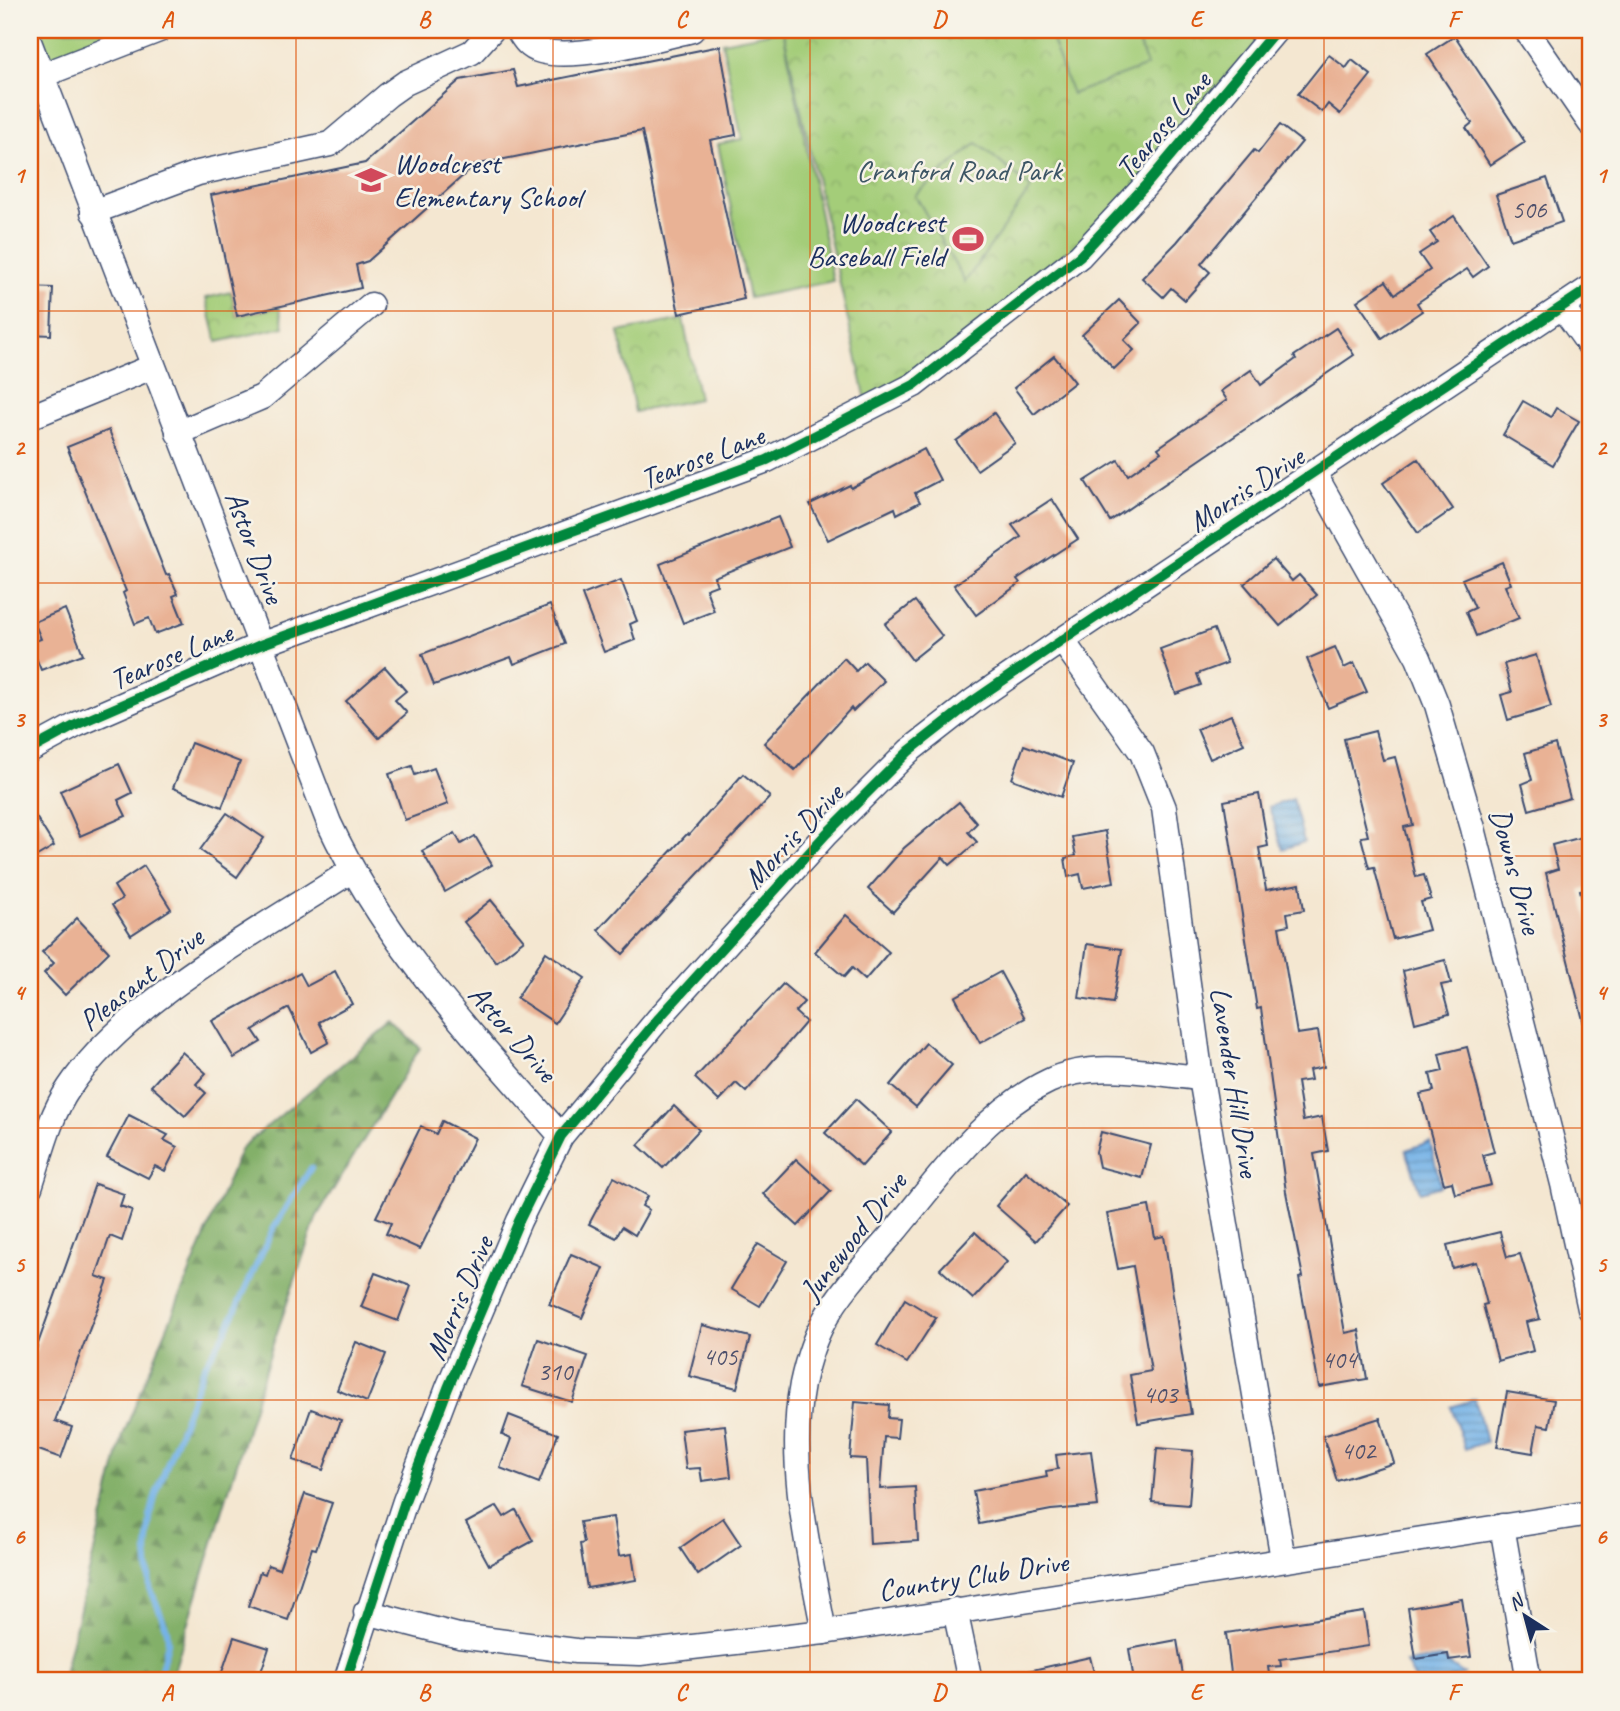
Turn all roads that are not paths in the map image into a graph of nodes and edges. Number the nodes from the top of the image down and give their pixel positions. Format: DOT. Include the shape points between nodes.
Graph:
graph roads {
  1 [pos="159,30"];
  2 [pos="492,30"];
  3 [pos="518,30"];
  4 [pos="692,30"];
  5 [pos="1276,30"];
  6 [pos="1526,30"];
  7 [pos="30,44"];
  8 [pos="36,78"];
  9 [pos="1590,123"];
  10 [pos="93,212"];
  11 [pos="1590,288"];
  12 [pos="371,304"];
  13 [pos="1562,307"];
  14 [pos="1590,346"];
  15 [pos="152,367"];
  16 [pos="30,417"];
  17 [pos="178,433"];
  18 [pos="1314,474"];
  19 [pos="1062,640"];
  20 [pos="260,645"];
  21 [pos="30,750"];
  22 [pos="351,871"];
  23 [pos="1201,1078"];
  24 [pos="561,1136"];
  25 [pos="30,1187"];
  26 [pos="1590,1309"];
  27 [pos="1590,1513"];
  28 [pos="1502,1526"];
  29 [pos="1283,1559"];
  30 [pos="955,1610"];
  31 [pos="366,1612"];
  32 [pos="824,1632"];
  33 [pos="346,1681"];
  34 [pos="970,1681"];
  35 [pos="1528,1681"];
  1 -- 8 [label="street"];
  2 -- 10 [label="street" via="472,52 388,95 331,144 198,173"];
  3 -- 4 [label="street" via="528,45 559,53"];
  5 -- 20 [label="street, Tearose Lane" via="1080,256 914,385 767,460"];
  6 -- 9 [label="street"];
  7 -- 8 [label="street, Astor Drive"];
  8 -- 10 [label="street, Astor Drive"];
  10 -- 15 [label="street, Astor Drive"];
  11 -- 13 [label="street, Morris Drive"];
  12 -- 17 [label="street" via="262,397"];
  13 -- 14 [label="street"];
  13 -- 18 [label="street, Morris Drive"];
  15 -- 16 [label="street"];
  15 -- 17 [label="street, Astor Drive"];
  17 -- 20 [label="street, Astor Drive"];
  18 -- 19 [label="street, Morris Drive"];
  18 -- 26 [label="street, Downs Drive" via="1418,658 1437,705 1474,828"];
  19 -- 23 [label="street, Lavender Hill Drive" via="1142,753 1164,808"];
  19 -- 24 [label="street, Morris Drive" via="909,751 826,834 659,1018"];
  20 -- 21 [label="street, Tearose Lane" via="78,723"];
  20 -- 22 [label="street, Astor Drive"];
  22 -- 24 [label="street, Astor Drive" via="384,925 436,994"];
  22 -- 25 [label="street, Pleasant Drive" via="141,1012 95,1053 67,1090"];
  23 -- 29 [label="street, Lavender Hill Drive"];
  23 -- 32 [label="street, Junewood Drive" via="1102,1069 1050,1080 989,1125 848,1285 811,1346 798,1424 803,1518"];
  24 -- 31 [label="street, Morris Drive" via="519,1221 448,1388"];
  27 -- 28 [label="street, Country Club Drive"];
  28 -- 29 [label="street, Country Club Drive"];
  28 -- 35 [label="street"];
  29 -- 30 [label="street, Country Club Drive"];
  30 -- 32 [label="street, Country Club Drive"];
  30 -- 34 [label="street"];
  31 -- 32 [label="street, Country Club Drive" via="458,1636 576,1651 640,1653"];
  31 -- 33 [label="street, Morris Drive"];
}
